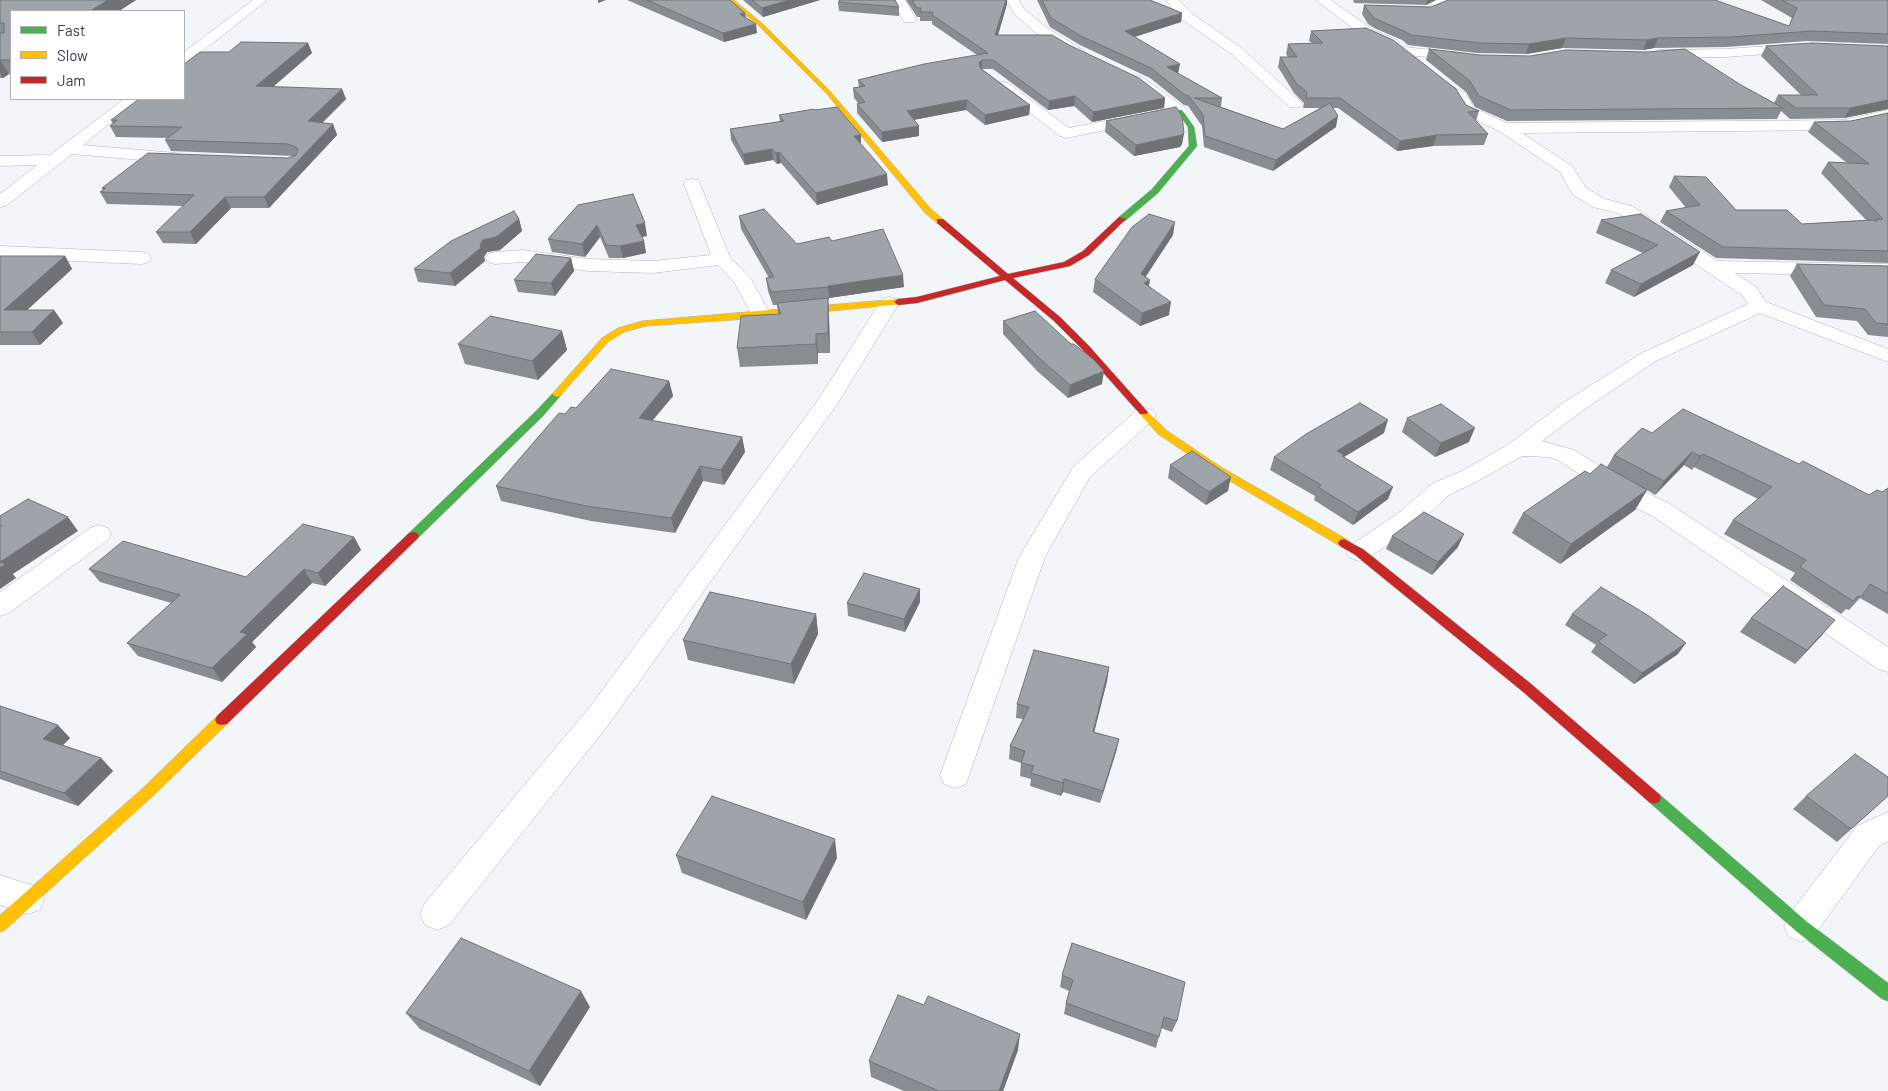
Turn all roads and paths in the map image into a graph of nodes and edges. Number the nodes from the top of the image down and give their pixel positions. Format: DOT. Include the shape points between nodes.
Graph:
graph roads {
  1 [pos="261,0"];
  2 [pos="732,0"];
  3 [pos="899,0"];
  4 [pos="1014,0"];
  5 [pos="1172,0"];
  6 [pos="1459,2"];
  7 [pos="1327,4"];
  8 [pos="1434,5"];
  9 [pos="1362,10"];
  10 [pos="909,19"];
  11 [pos="1816,47"];
  12 [pos="1404,51"];
  13 [pos="1643,56"];
  14 [pos="185,58"];
  15 [pos="1091,58"];
  16 [pos="1476,59"];
  17 [pos="1424,66"];
  18 [pos="1126,74"];
  19 [pos="995,80"];
  20 [pos="1444,83"];
  21 [pos="132,100"];
  22 [pos="1295,104"];
  23 [pos="1180,111"];
  24 [pos="1888,115"];
  25 [pos="1505,128"];
  26 [pos="60,154"];
  27 [pos="196,159"];
  28 [pos="0,161"];
  29 [pos="692,184"];
  30 [pos="0,202"];
  31 [pos="0,252"];
  32 [pos="142,258"];
  33 [pos="495,258"];
  34 [pos="722,259"];
  35 [pos="1713,267"];
  36 [pos="1888,270"];
  37 [pos="1005,277"];
  38 [pos="888,303"];
  39 [pos="1759,306"];
  40 [pos="761,315"];
  41 [pos="1888,356"];
  42 [pos="1145,415"];
  43 [pos="1518,450"];
  44 [pos="100,534"];
  45 [pos="1359,552"];
  46 [pos="0,606"];
  47 [pos="1888,661"];
  48 [pos="955,775"];
  49 [pos="1888,826"];
  50 [pos="14,894"];
  51 [pos="437,914"];
  52 [pos="0,925"];
  53 [pos="1800,926"];
  54 [pos="1888,993"];
  1 -- 14 [label="street"];
  2 -- 37 [label="street" via="828,92 928,211"];
  3 -- 10 [label="street"];
  4 -- 15 [label="street" via="1019,11 1042,30"];
  5 -- 22 [label="street" via="1186,16 1234,49"];
  6 -- 8 [label="street"];
  7 -- 9 [label="street"];
  7 -- 12 [label="street" via="1368,33"];
  11 -- 13 [label="street"];
  12 -- 16 [label="street"];
  12 -- 17 [label="street"];
  18 -- 23 [label="street" via="1144,83"];
  19 -- 23 [label="street" via="1066,133"];
  20 -- 25 [label="street" via="1460,96 1468,111"];
  21 -- 26 [label="street"];
  23 -- 37 [label="street" via="1191,127 1193,146 1155,191 1080,257 1067,264"];
  24 -- 25 [label="street" via="1844,125"];
  25 -- 35 [label="street" via="1566,169 1579,191 1599,203 1626,210"];
  26 -- 27 [label="street"];
  26 -- 28 [label="street"];
  26 -- 30 [label="street"];
  29 -- 34 [label="street"];
  31 -- 32 [label="street"];
  33 -- 34 [label="street" via="523,256 588,265 653,267"];
  34 -- 40 [label="street" via="742,279"];
  35 -- 36 [label="street"];
  35 -- 39 [label="street" via="1749,291"];
  37 -- 38 [label="street" via="917,300"];
  37 -- 42 [label="street" via="1057,319"];
  38 -- 40 [label="street"];
  38 -- 51 [label="street" via="827,403 599,716"];
  39 -- 41 [label="street"];
  39 -- 43 [label="street" via="1649,357 1574,406"];
  40 -- 50 [label="street" via="645,323 621,330 605,340 539,414 148,792"];
  42 -- 45 [label="street" via="1162,432 1217,469"];
  42 -- 48 [label="street" via="1080,472 1032,557"];
  43 -- 45 [label="street" via="1441,489 1410,517"];
  43 -- 47 [label="street" via="1544,449 1566,455 1619,489 1661,510"];
  44 -- 46 [label="street"];
  45 -- 53 [label="street" via="1526,687"];
  49 -- 53 [label="street" via="1868,836"];
  50 -- 52 [label="street"];
  53 -- 54 [label="street"];
}
